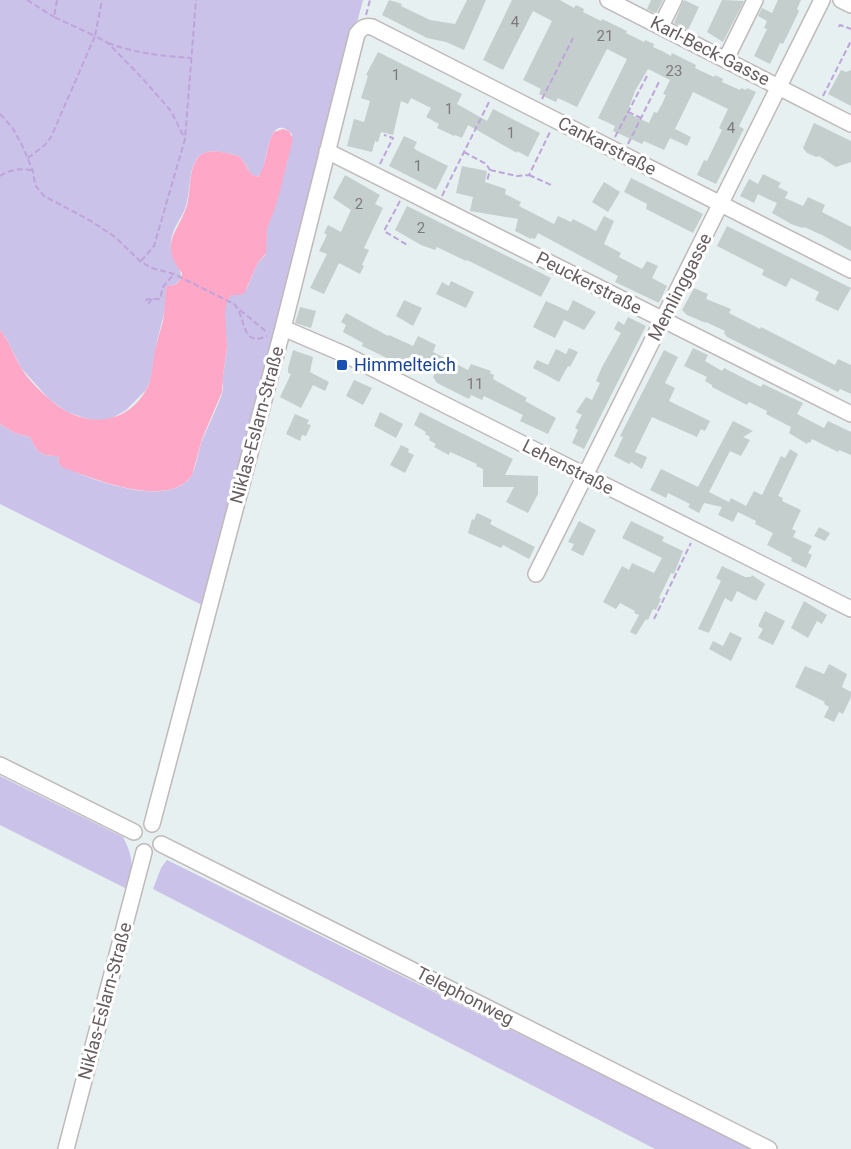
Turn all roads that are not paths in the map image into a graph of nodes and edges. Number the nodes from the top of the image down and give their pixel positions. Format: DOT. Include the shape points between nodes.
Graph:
graph roads {
  1 [pos="608,0"];
  2 [pos="674,0"];
  3 [pos="755,0"];
  4 [pos="822,0"];
  5 [pos="841,0"];
  6 [pos="851,5"];
  7 [pos="363,27"];
  8 [pos="662,27"];
  9 [pos="726,59"];
  10 [pos="779,87"];
  11 [pos="851,124"];
  12 [pos="327,151"];
  13 [pos="721,204"];
  14 [pos="851,270"];
  15 [pos="663,320"];
  16 [pos="283,328"];
  17 [pos="851,414"];
  18 [pos="586,476"];
  19 [pos="536,574"];
  20 [pos="851,609"];
  21 [pos="0,765"];
  22 [pos="152,824"];
  23 [pos="134,832"];
  24 [pos="161,844"];
  25 [pos="144,852"];
  26 [pos="66,1149"];
  27 [pos="770,1149"];
  1 -- 8 [label="street, Karl-Beck-Gasse"];
  2 -- 8 [label="street"];
  3 -- 9 [label="street"];
  4 -- 10 [label="street, Memlinggasse"];
  5 -- 6 [label="street"];
  7 -- 12 [label="street, Niklas-Eslarn-Straße" via="357,34"];
  7 -- 13 [label="street, Cankarstraße" via="372,27"];
  8 -- 9 [label="street, Karl-Beck-Gasse"];
  9 -- 10 [label="street, Karl-Beck-Gasse"];
  10 -- 11 [label="street, Karl-Beck-Gasse"];
  10 -- 13 [label="street, Memlinggasse"];
  12 -- 15 [label="street, Peuckerstraße"];
  12 -- 16 [label="street, Niklas-Eslarn-Straße"];
  13 -- 14 [label="street, Cankarstraße"];
  13 -- 15 [label="street, Memlinggasse"];
  15 -- 17 [label="street, Peuckerstraße"];
  15 -- 18 [label="street, Memlinggasse"];
  16 -- 18 [label="street, Lehenstraße"];
  16 -- 22 [label="street, Niklas-Eslarn-Straße"];
  18 -- 19 [label="street, Memlinggasse"];
  18 -- 20 [label="street, Lehenstraße"];
  21 -- 23 [label="street"];
  22 -- 23 [label="street" via="142,824"];
  22 -- 24 [label="street" via="162,834"];
  23 -- 25 [label="street" via="135,847"];
  24 -- 25 [label="street" via="154,851"];
  24 -- 27 [label="street, Telephonweg"];
  25 -- 26 [label="street, Niklas-Eslarn-Straße"];
}
